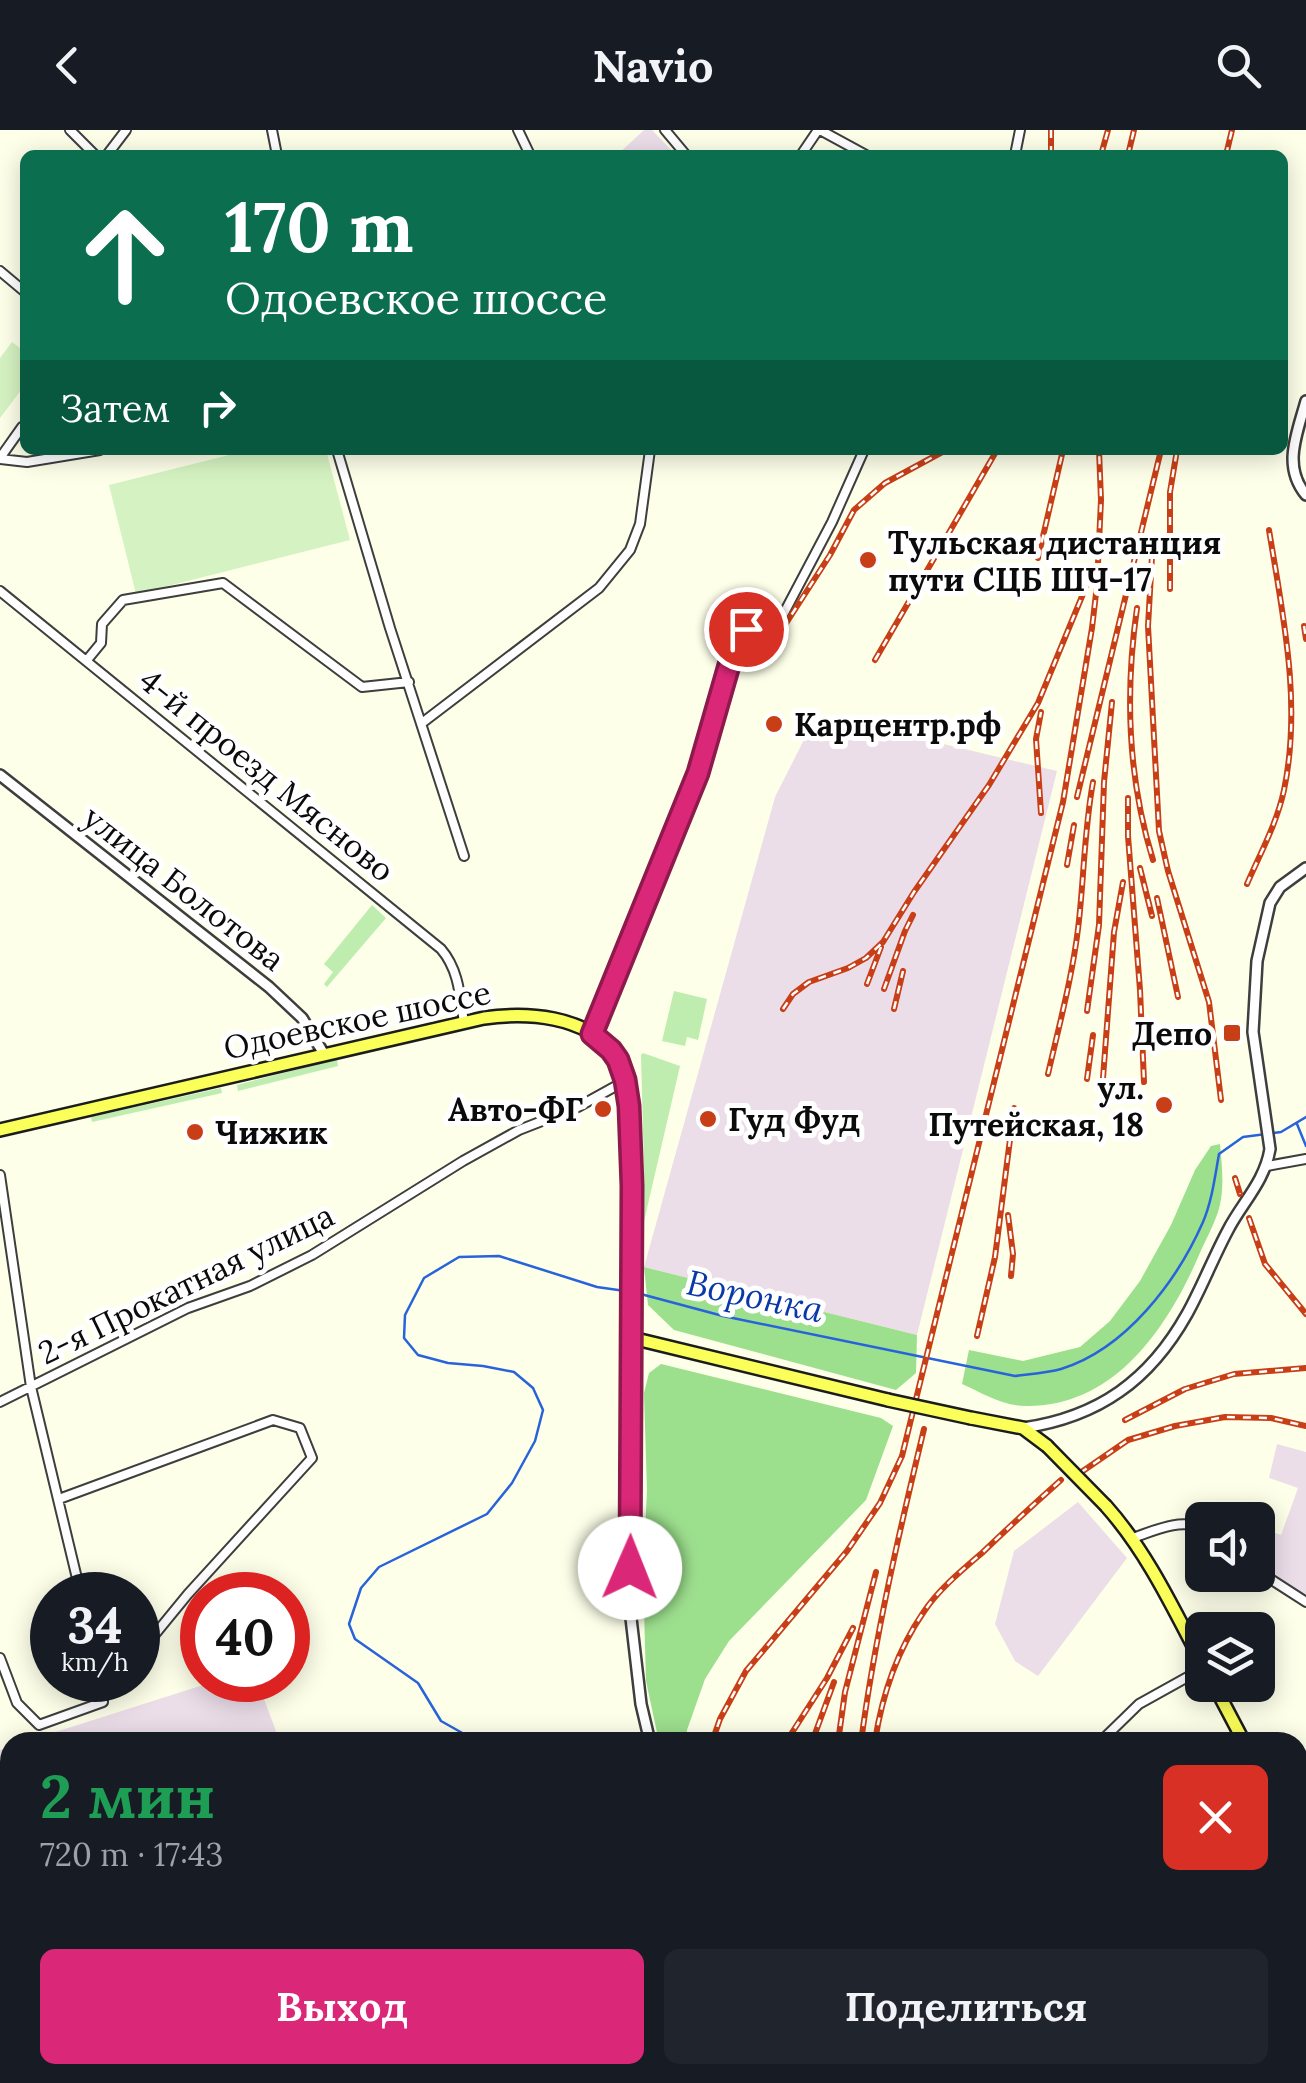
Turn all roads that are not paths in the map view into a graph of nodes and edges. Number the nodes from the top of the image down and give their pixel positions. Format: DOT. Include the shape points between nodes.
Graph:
graph roads {
  1 [pos="70,130"];
  2 [pos="126,130"];
  3 [pos="665,130"];
  4 [pos="819,130"];
  5 [pos="91,150"];
  6 [pos="111,150"];
  7 [pos="682,150"];
  8 [pos="857,150"];
  9 [pos="0,271"];
  10 [pos="20,288"];
  11 [pos="1306,401"];
  12 [pos="20,430"];
  13 [pos="69,455"];
  14 [pos="339,455"];
  15 [pos="649,455"];
  16 [pos="862,455"];
  17 [pos="0,458"];
  18 [pos="1306,496"];
  19 [pos="0,591"];
  20 [pos="87,660"];
  21 [pos="409,682"];
  22 [pos="422,723"];
  23 [pos="0,775"];
  24 [pos="464,856"];
  25 [pos="1306,868"];
  26 [pos="464,1023"];
  27 [pos="592,1034"];
  28 [pos="324,1054"];
  29 [pos="625,1080"];
  30 [pos="0,1130"];
  31 [pos="1306,1159"];
  32 [pos="1268,1166"];
  33 [pos="0,1175"];
  34 [pos="632,1338"];
  35 [pos="31,1387"];
  36 [pos="0,1402"];
  37 [pos="1023,1428"];
  38 [pos="58,1499"];
  39 [pos="1185,1524"];
  40 [pos="1133,1538"];
  41 [pos="75,1572"];
  42 [pos="1275,1582"];
  43 [pos="1306,1602"];
  44 [pos="160,1628"];
  45 [pos="1185,1632"];
  46 [pos="0,1658"];
  47 [pos="1185,1676"];
  48 [pos="103,1702"];
  49 [pos="1223,1702"];
  50 [pos="648,1732"];
  51 [pos="1110,1732"];
  52 [pos="1239,1732"];
  1 -- 5 [label="street"];
  2 -- 6 [label="street"];
  3 -- 7 [label="street"];
  4 -- 8 [label="street"];
  9 -- 10 [label="street"];
  11 -- 18 [label="street" via="1292,458"];
  12 -- 17 [label="street"];
  13 -- 17 [label="street" via="28,462"];
  14 -- 21 [label="street"];
  15 -- 22 [label="street" via="640,524 620,563 598,588"];
  16 -- 27 [label="street" via="774,632 768,638 746,629 738,634 698,773"];
  19 -- 20 [label="street, 4-й проезд Мясново"];
  20 -- 21 [label="street" via="102,643 102,624 124,600 223,583 362,686"];
  20 -- 26 [label="street, 4-й проезд Мясново" via="441,949 456,973"];
  21 -- 22 [label="street"];
  22 -- 24 [label="street"];
  23 -- 28 [label="street, улица Болотова" via="269,986 302,1018"];
  25 -- 32 [label="street" via="1270,903 1257,961 1254,1032"];
  26 -- 27 [label="main road, Одоевское шоссе" via="524,1016"];
  26 -- 28 [label="main road, Одоевское шоссе"];
  27 -- 29 [label="main road" via="611,1050"];
  28 -- 30 [label="main road, Одоевское шоссе"];
  29 -- 34 [label="main road"];
  29 -- 35 [label="street, 2-я Прокатная улица" via="505,1138 297,1263 188,1308"];
  31 -- 32 [label="street"];
  32 -- 37 [label="street" via="1186,1316 1147,1370 1096,1408"];
  33 -- 35 [label="street"];
  34 -- 37 [label="main road, bridge"];
  34 -- 50 [label="street" via="630,1600"];
  35 -- 36 [label="street, 2-я Прокатная улица"];
  35 -- 38 [label="street"];
  37 -- 40 [label="main road, bridge"];
  38 -- 41 [label="street"];
  38 -- 44 [label="street" via="273,1420 300,1428 312,1458"];
  39 -- 40 [label="street"];
  40 -- 45 [label="main road"];
  42 -- 43 [label="street"];
  46 -- 48 [label="street" via="17,1703 39,1725"];
  47 -- 51 [label="street" via="1139,1704"];
  49 -- 52 [label="main road"];
}
